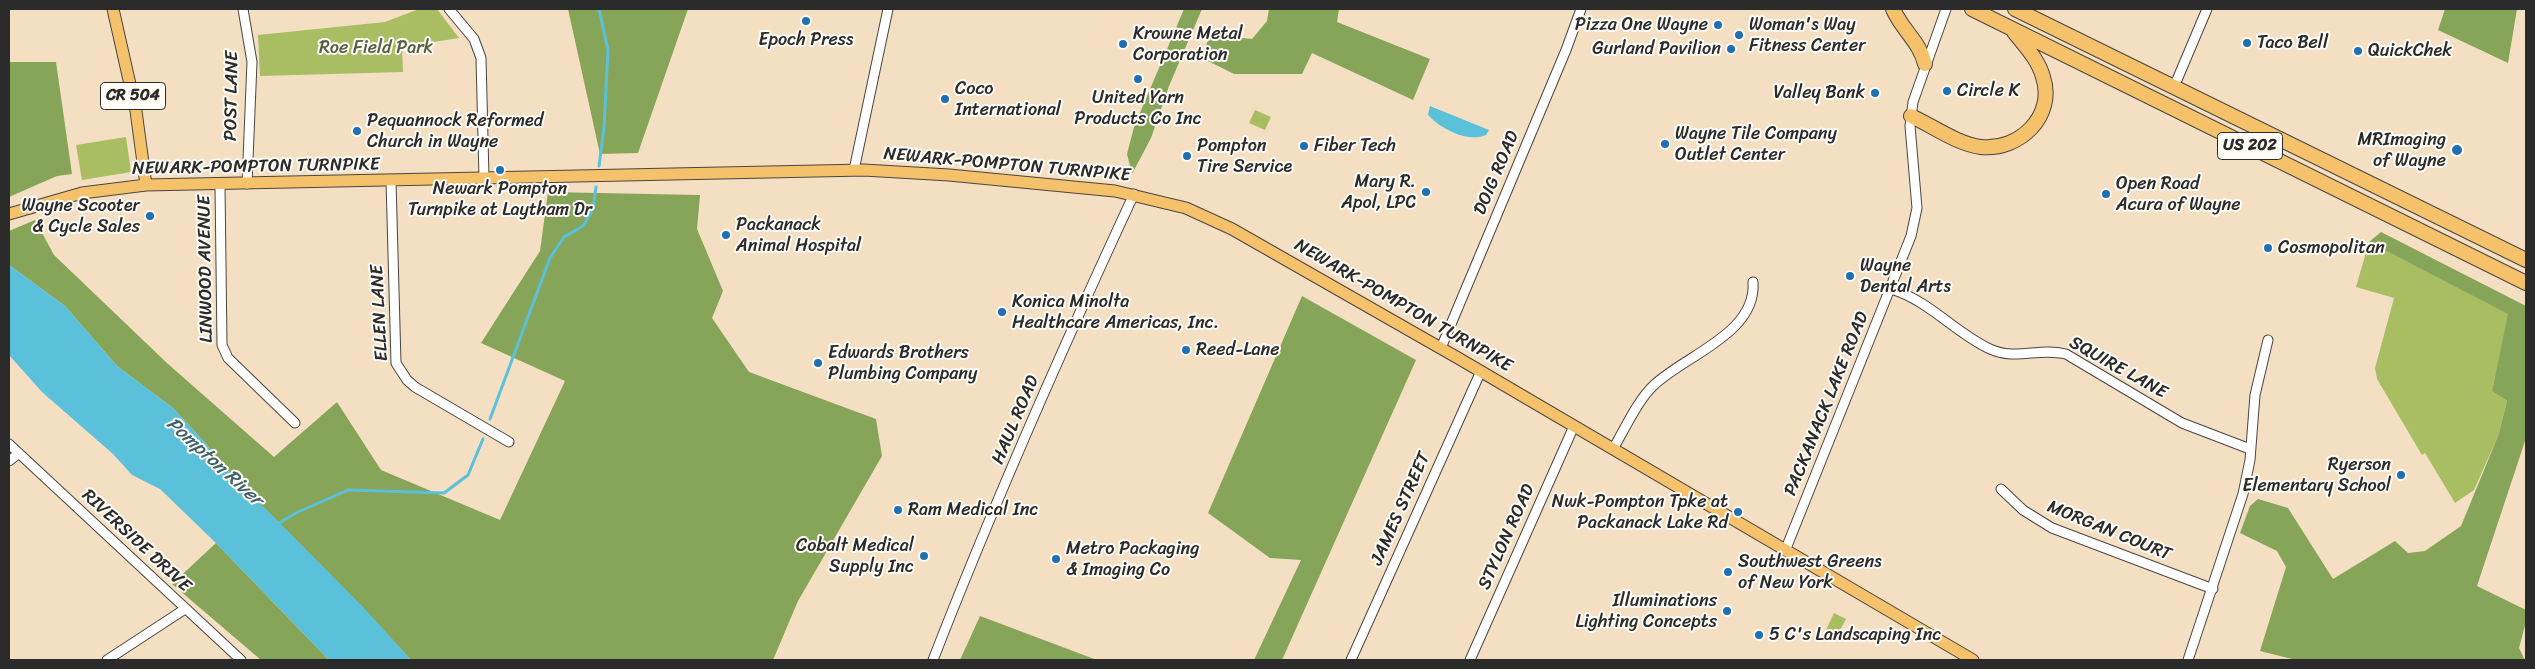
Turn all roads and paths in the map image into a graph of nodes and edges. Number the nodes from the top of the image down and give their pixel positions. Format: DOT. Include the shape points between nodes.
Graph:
graph roads {
  1 [pos="112,9"];
  2 [pos="243,9"];
  3 [pos="449,9"];
  4 [pos="888,9"];
  5 [pos="1581,9"];
  6 [pos="1893,9"];
  7 [pos="1946,9"];
  8 [pos="1972,9"];
  9 [pos="2015,9"];
  10 [pos="2207,9"];
  11 [pos="2010,28"];
  12 [pos="1926,64"];
  13 [pos="2174,87"];
  14 [pos="1911,116"];
  15 [pos="854,170"];
  16 [pos="484,178"];
  17 [pos="391,181"];
  18 [pos="246,184"];
  19 [pos="220,185"];
  20 [pos="146,186"];
  21 [pos="1134,194"];
  22 [pos="9,214"];
  23 [pos="2526,260"];
  24 [pos="1754,282"];
  25 [pos="2526,284"];
  26 [pos="1891,289"];
  27 [pos="2268,340"];
  28 [pos="1441,348"];
  29 [pos="1481,371"];
  30 [pos="295,423"];
  31 [pos="1574,426"];
  32 [pos="509,442"];
  33 [pos="9,444"];
  34 [pos="1613,449"];
  35 [pos="2250,449"];
  36 [pos="18,454"];
  37 [pos="9,461"];
  38 [pos="2001,489"];
  39 [pos="1785,551"];
  40 [pos="2213,589"];
  41 [pos="184,609"];
  42 [pos="231,657"];
  43 [pos="107,660"];
  44 [pos="241,660"];
  45 [pos="933,660"];
  46 [pos="1351,660"];
  47 [pos="1470,660"];
  48 [pos="1974,660"];
  49 [pos="2188,660"];
  1 -- 20 [label="main road, CR 504" via="136,111"];
  2 -- 18 [label="street, POST LANE" via="252,62"];
  3 -- 16 [label="street" via="474,39 481,58"];
  4 -- 15 [label="street"];
  5 -- 28 [label="street, DOIG ROAD"];
  6 -- 12 [label="highway" via="1920,46"];
  7 -- 12 [label="street, PACKANACK LAKE ROAD"];
  8 -- 11 [label="highway, US 202"];
  9 -- 13 [label="highway, US 202"];
  10 -- 13 [label="street"];
  11 -- 14 [label="highway" via="2036,59 2045,83 2040,116 2024,136 2003,147 1979,147"];
  11 -- 25 [label="highway, US 202"];
  12 -- 14 [label="street, PACKANACK LAKE ROAD"];
  13 -- 23 [label="highway, US 202"];
  14 -- 26 [label="street, PACKANACK LAKE ROAD" via="1916,208 1911,236"];
  15 -- 16 [label="main road, NEWARK-POMPTON TURNPIKE"];
  15 -- 21 [label="main road, NEWARK-POMPTON TURNPIKE" via="949,175"];
  16 -- 17 [label="main road, NEWARK-POMPTON TURNPIKE"];
  17 -- 18 [label="main road, NEWARK-POMPTON TURNPIKE"];
  17 -- 32 [label="street, ELLEN LANE" via="396,363 415,388"];
  18 -- 19 [label="main road, NEWARK-POMPTON TURNPIKE"];
  19 -- 20 [label="main road, NEWARK-POMPTON TURNPIKE"];
  19 -- 30 [label="street, LINWOOD AVENUE" via="224,352"];
  20 -- 22 [label="main road, NEWARK-POMPTON TURNPIKE" via="82,193"];
  21 -- 28 [label="main road, NEWARK-POMPTON TURNPIKE" via="1186,208 1232,228"];
  21 -- 45 [label="street, HAUL ROAD"];
  24 -- 34 [label="street" via="1750,306 1736,326 1653,386"];
  26 -- 35 [label="street, SQUIRE LANE" via="1915,298 1991,349 2015,355 2043,350 2066,354 2182,423"];
  26 -- 39 [label="street, PACKANACK LAKE ROAD"];
  27 -- 35 [label="street" via="2255,395"];
  28 -- 29 [label="main road, NEWARK-POMPTON TURNPIKE"];
  29 -- 31 [label="main road, NEWARK-POMPTON TURNPIKE"];
  29 -- 46 [label="street, JAMES STREET"];
  31 -- 34 [label="main road, NEWARK-POMPTON TURNPIKE"];
  31 -- 47 [label="street, STYLON ROAD"];
  33 -- 36 [label="street, RIVERSIDE DRIVE"];
  34 -- 39 [label="main road, NEWARK-POMPTON TURNPIKE"];
  35 -- 40 [label="street" via="2244,494"];
  36 -- 37 [label="street"];
  36 -- 41 [label="street, RIVERSIDE DRIVE"];
  38 -- 40 [label="street, MORGAN COURT" via="2023,510 2052,528"];
  39 -- 48 [label="main road, NEWARK-POMPTON TURNPIKE"];
  40 -- 49 [label="street"];
  41 -- 42 [label="street, RIVERSIDE DRIVE"];
  41 -- 43 [label="street"];
  42 -- 44 [label="street, RIVERSIDE DRIVE"];
}
